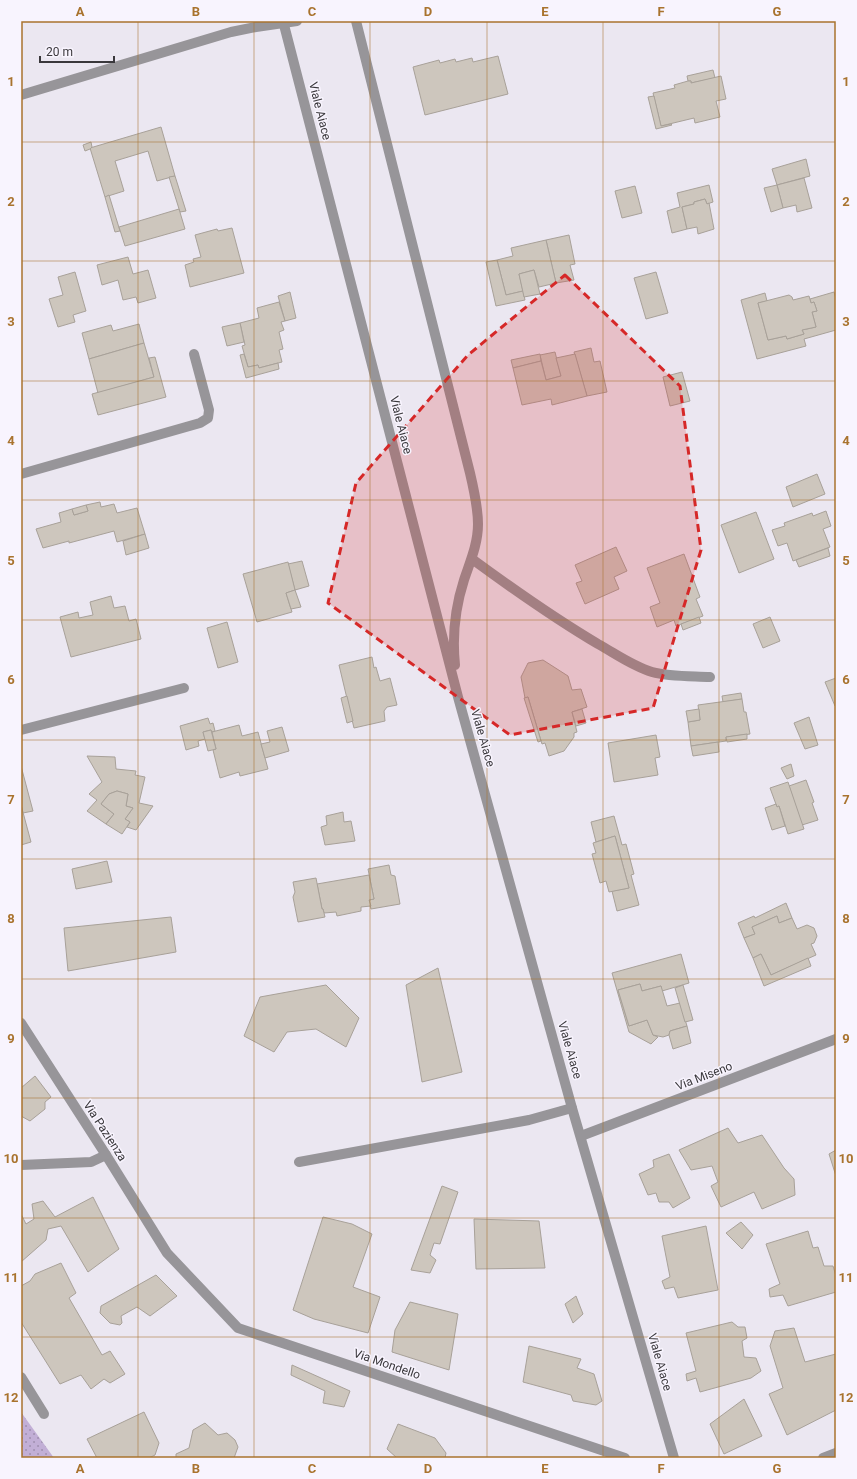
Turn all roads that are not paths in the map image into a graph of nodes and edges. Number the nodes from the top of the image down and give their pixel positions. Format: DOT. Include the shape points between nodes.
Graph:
graph roads {
  1 [pos="297,21"];
  2 [pos="356,21"];
  3 [pos="284,22"];
  4 [pos="21,95"];
  5 [pos="194,354"];
  6 [pos="21,474"];
  7 [pos="472,559"];
  8 [pos="710,677"];
  9 [pos="184,688"];
  10 [pos="458,697"];
  11 [pos="21,730"];
  12 [pos="21,1023"];
  13 [pos="836,1039"];
  14 [pos="572,1108"];
  15 [pos="581,1136"];
  16 [pos="106,1155"];
  17 [pos="299,1162"];
  18 [pos="21,1165"];
  19 [pos="167,1253"];
  20 [pos="21,1377"];
  21 [pos="44,1414"];
  22 [pos="836,1453"];
  23 [pos="625,1458"];
  24 [pos="674,1458"];
  25 [pos="823,1458"];
  1 -- 3 [label="street"];
  2 -- 7 [label="street" via="470,473 478,525"];
  3 -- 4 [label="street" via="231,32"];
  3 -- 10 [label="street, Viale Aiace"];
  5 -- 6 [label="street" via="209,410 208,418 200,423"];
  7 -- 8 [label="street" via="520,594 634,665 653,672"];
  7 -- 10 [label="street" via="458,602 454,627"];
  9 -- 11 [label="street"];
  10 -- 14 [label="street, Viale Aiace"];
  12 -- 16 [label="street, Via Pazienza"];
  13 -- 15 [label="street, Via Miseno"];
  14 -- 15 [label="street, Viale Aiace"];
  14 -- 17 [label="street" via="529,1120"];
  15 -- 24 [label="street, Viale Aiace"];
  16 -- 18 [label="street" via="91,1162"];
  16 -- 19 [label="street, Via Pazienza"];
  19 -- 23 [label="street, Via Mondello" via="238,1328"];
  20 -- 21 [label="street"];
  22 -- 25 [label="street"];
}
